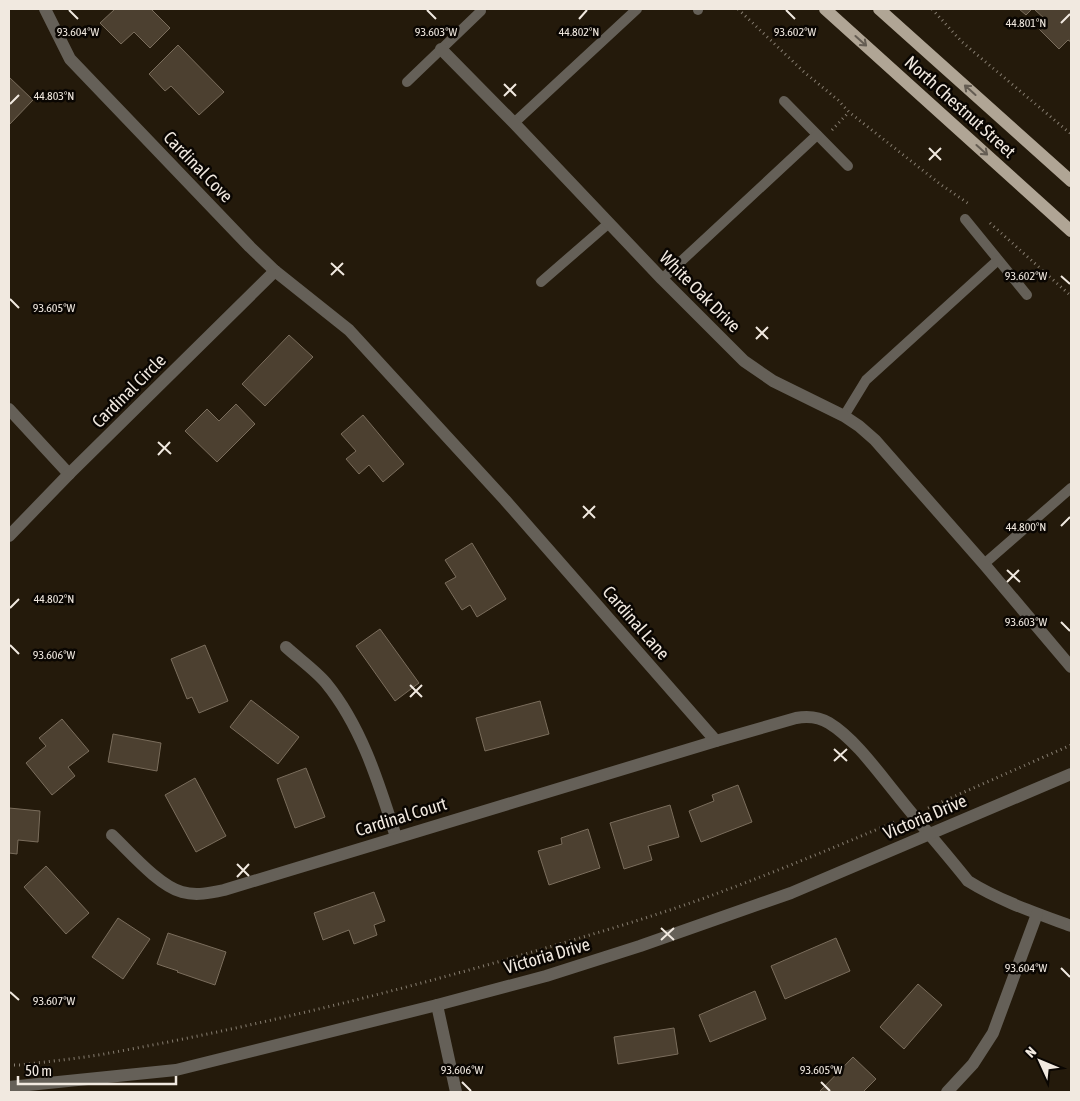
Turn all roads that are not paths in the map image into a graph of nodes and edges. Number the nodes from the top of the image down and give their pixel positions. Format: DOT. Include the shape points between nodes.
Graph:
graph roads {
  1 [pos="45,9"];
  2 [pos="637,9"];
  3 [pos="825,9"];
  4 [pos="879,9"];
  5 [pos="481,11"];
  6 [pos="441,49"];
  7 [pos="407,82"];
  8 [pos="784,101"];
  9 [pos="514,123"];
  10 [pos="816,135"];
  11 [pos="848,166"];
  12 [pos="1071,181"];
  13 [pos="965,219"];
  14 [pos="609,223"];
  15 [pos="1071,231"];
  16 [pos="998,260"];
  17 [pos="275,271"];
  18 [pos="662,279"];
  19 [pos="542,282"];
  20 [pos="1027,295"];
  21 [pos="349,330"];
  22 [pos="9,409"];
  23 [pos="844,416"];
  24 [pos="69,474"];
  25 [pos="1071,488"];
  26 [pos="9,536"];
  27 [pos="984,564"];
  28 [pos="286,647"];
  29 [pos="1071,667"];
  30 [pos="716,741"];
  31 [pos="1071,774"];
  32 [pos="930,834"];
  33 [pos="112,835"];
  34 [pos="396,837"];
  35 [pos="1037,914"];
  36 [pos="1071,926"];
  37 [pos="437,1005"];
  38 [pos="9,1087"];
  39 [pos="456,1092"];
  40 [pos="947,1092"];
  1 -- 17 [label="street, Cardinal Cove" via="70,59"];
  2 -- 9 [label="lane"];
  3 -- 15 [label="main road, North Chestnut Street, one-way"];
  12 -- 4 [label="main road, North Chestnut Street, one-way"];
  5 -- 6 [label="lane"];
  6 -- 7 [label="lane"];
  6 -- 9 [label="street, White Oak Drive"];
  8 -- 10 [label="lane"];
  9 -- 14 [label="street, White Oak Drive"];
  10 -- 11 [label="lane"];
  10 -- 18 [label="lane"];
  13 -- 16 [label="lane"];
  14 -- 18 [label="street, White Oak Drive"];
  14 -- 19 [label="lane"];
  16 -- 20 [label="lane"];
  16 -- 23 [label="lane" via="866,380"];
  17 -- 21 [label="street, Cardinal Cove"];
  17 -- 24 [label="street, Cardinal Circle"];
  18 -- 23 [label="street, White Oak Drive" via="744,361 773,381"];
  21 -- 30 [label="street, Cardinal Lane" via="505,500"];
  22 -- 24 [label="street"];
  23 -- 27 [label="street, White Oak Drive" via="875,440"];
  24 -- 26 [label="street, Cardinal Circle"];
  25 -- 27 [label="lane"];
  27 -- 29 [label="street, White Oak Drive"];
  28 -- 34 [label="street" via="325,682 352,721"];
  30 -- 32 [label="street" via="796,718 817,718 828,722 873,765"];
  30 -- 34 [label="street, Cardinal Court"];
  31 -- 32 [label="street, Victoria Drive"];
  32 -- 35 [label="street" via="968,881 987,893"];
  32 -- 37 [label="street, Victoria Drive" via="791,893 649,943 546,976"];
  33 -- 34 [label="street, Cardinal Court" via="161,881 182,892 195,894 224,890"];
  35 -- 36 [label="street"];
  35 -- 40 [label="street" via="993,1033 973,1064"];
  37 -- 38 [label="street, Victoria Drive" via="176,1070"];
  37 -- 39 [label="street"];
}
